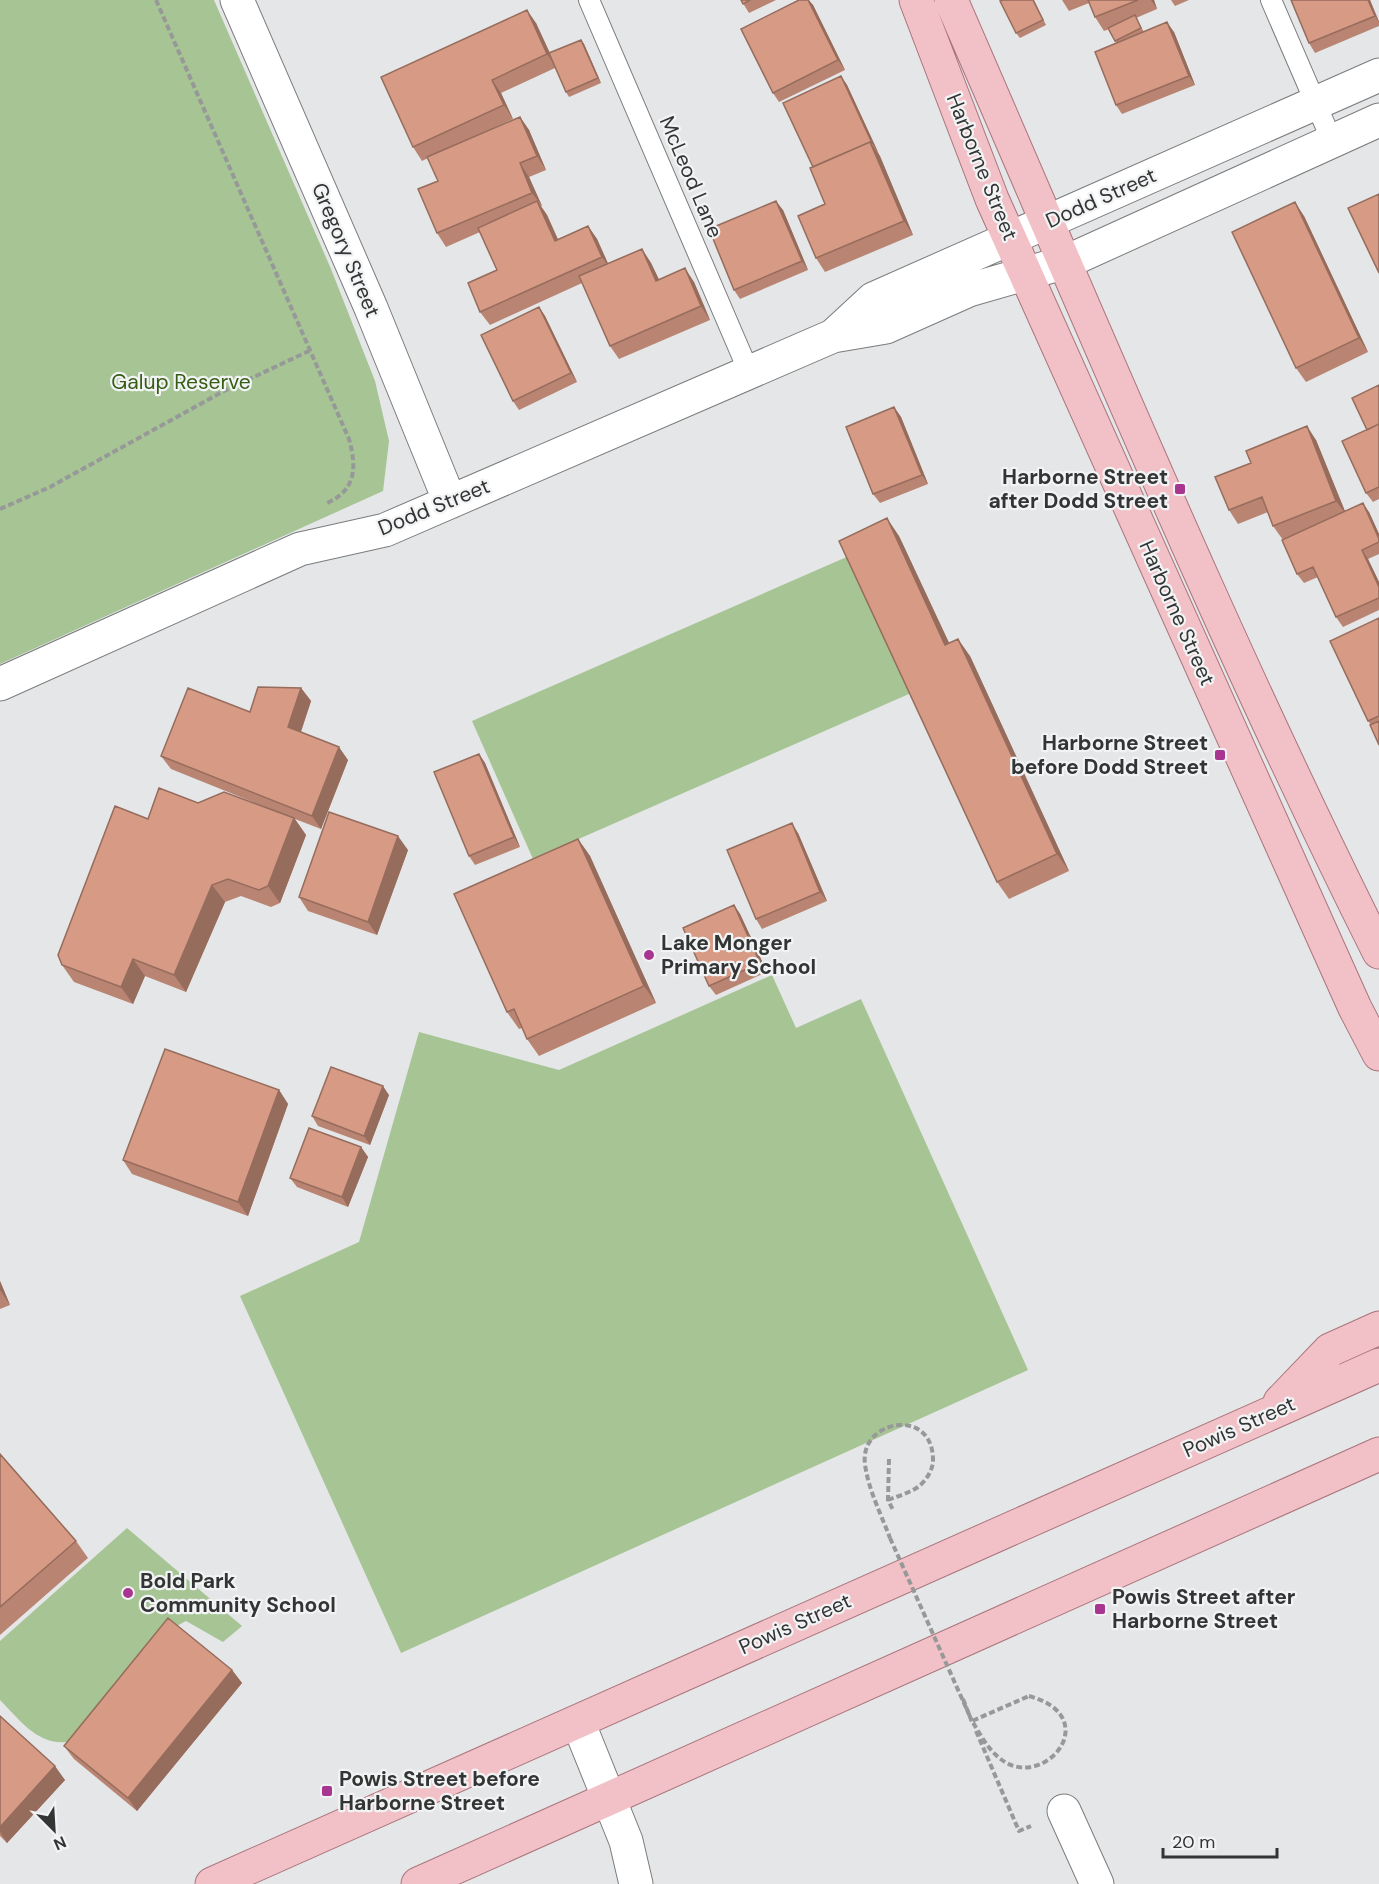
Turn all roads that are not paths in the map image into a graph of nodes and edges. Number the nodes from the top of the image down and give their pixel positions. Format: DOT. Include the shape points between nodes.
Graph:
graph roads {
  1 [pos="237,0"];
  2 [pos="589,0"];
  3 [pos="916,0"];
  4 [pos="951,0"];
  5 [pos="1271,0"];
  6 [pos="1379,75"];
  7 [pos="1316,103"];
  8 [pos="1379,120"];
  9 [pos="1332,141"];
  10 [pos="1048,221"];
  11 [pos="1010,238"];
  12 [pos="1066,262"];
  13 [pos="1026,274"];
  14 [pos="833,336"];
  15 [pos="749,372"];
  16 [pos="450,502"];
  17 [pos="0,684"];
  18 [pos="1379,952"];
  19 [pos="1379,1054"];
  20 [pos="1379,1328"];
  21 [pos="1379,1365"];
  22 [pos="1268,1414"];
  23 [pos="1379,1454"];
  24 [pos="578,1722"];
  25 [pos="610,1798"];
  26 [pos="1064,1811"];
  27 [pos="212,1884"];
  28 [pos="418,1884"];
  29 [pos="636,1884"];
  30 [pos="1097,1884"];
  1 -- 16 [label="street, Gregory Street" via="371,308"];
  2 -- 15 [label="lane, McLeod Lane"];
  3 -- 11 [label="main road, Harborne Street"];
  4 -- 10 [label="main road, Harborne Street"];
  5 -- 7 [label="lane"];
  6 -- 7 [label="street, Dodd Street"];
  7 -- 9 [label="lane"];
  7 -- 10 [label="street, Dodd Street"];
  8 -- 9 [label="street, Dodd Street"];
  9 -- 12 [label="street, Dodd Street"];
  10 -- 11 [label="street, Dodd Street"];
  10 -- 12 [label="main road, Harborne Street"];
  11 -- 13 [label="main road, Harborne Street"];
  11 -- 14 [label="street, Dodd Street" via="873,299"];
  12 -- 13 [label="street, Dodd Street"];
  12 -- 18 [label="main road, Harborne Street" via="1315,825"];
  13 -- 14 [label="street, Dodd Street" via="969,290 886,327"];
  13 -- 19 [label="main road, Harborne Street" via="1354,1008"];
  14 -- 15 [label="street, Dodd Street"];
  15 -- 16 [label="street, Dodd Street"];
  16 -- 17 [label="street, Dodd Street" via="385,530 300,549"];
  20 -- 22 [label="main road" via="1330,1350"];
  21 -- 22 [label="main road, Powis Street"];
  22 -- 24 [label="main road, Powis Street"];
  23 -- 25 [label="main road"];
  24 -- 25 [label="street"];
  24 -- 27 [label="main road, Powis Street"];
  25 -- 28 [label="main road"];
  25 -- 29 [label="street"];
  26 -- 30 [label="street"];
}
